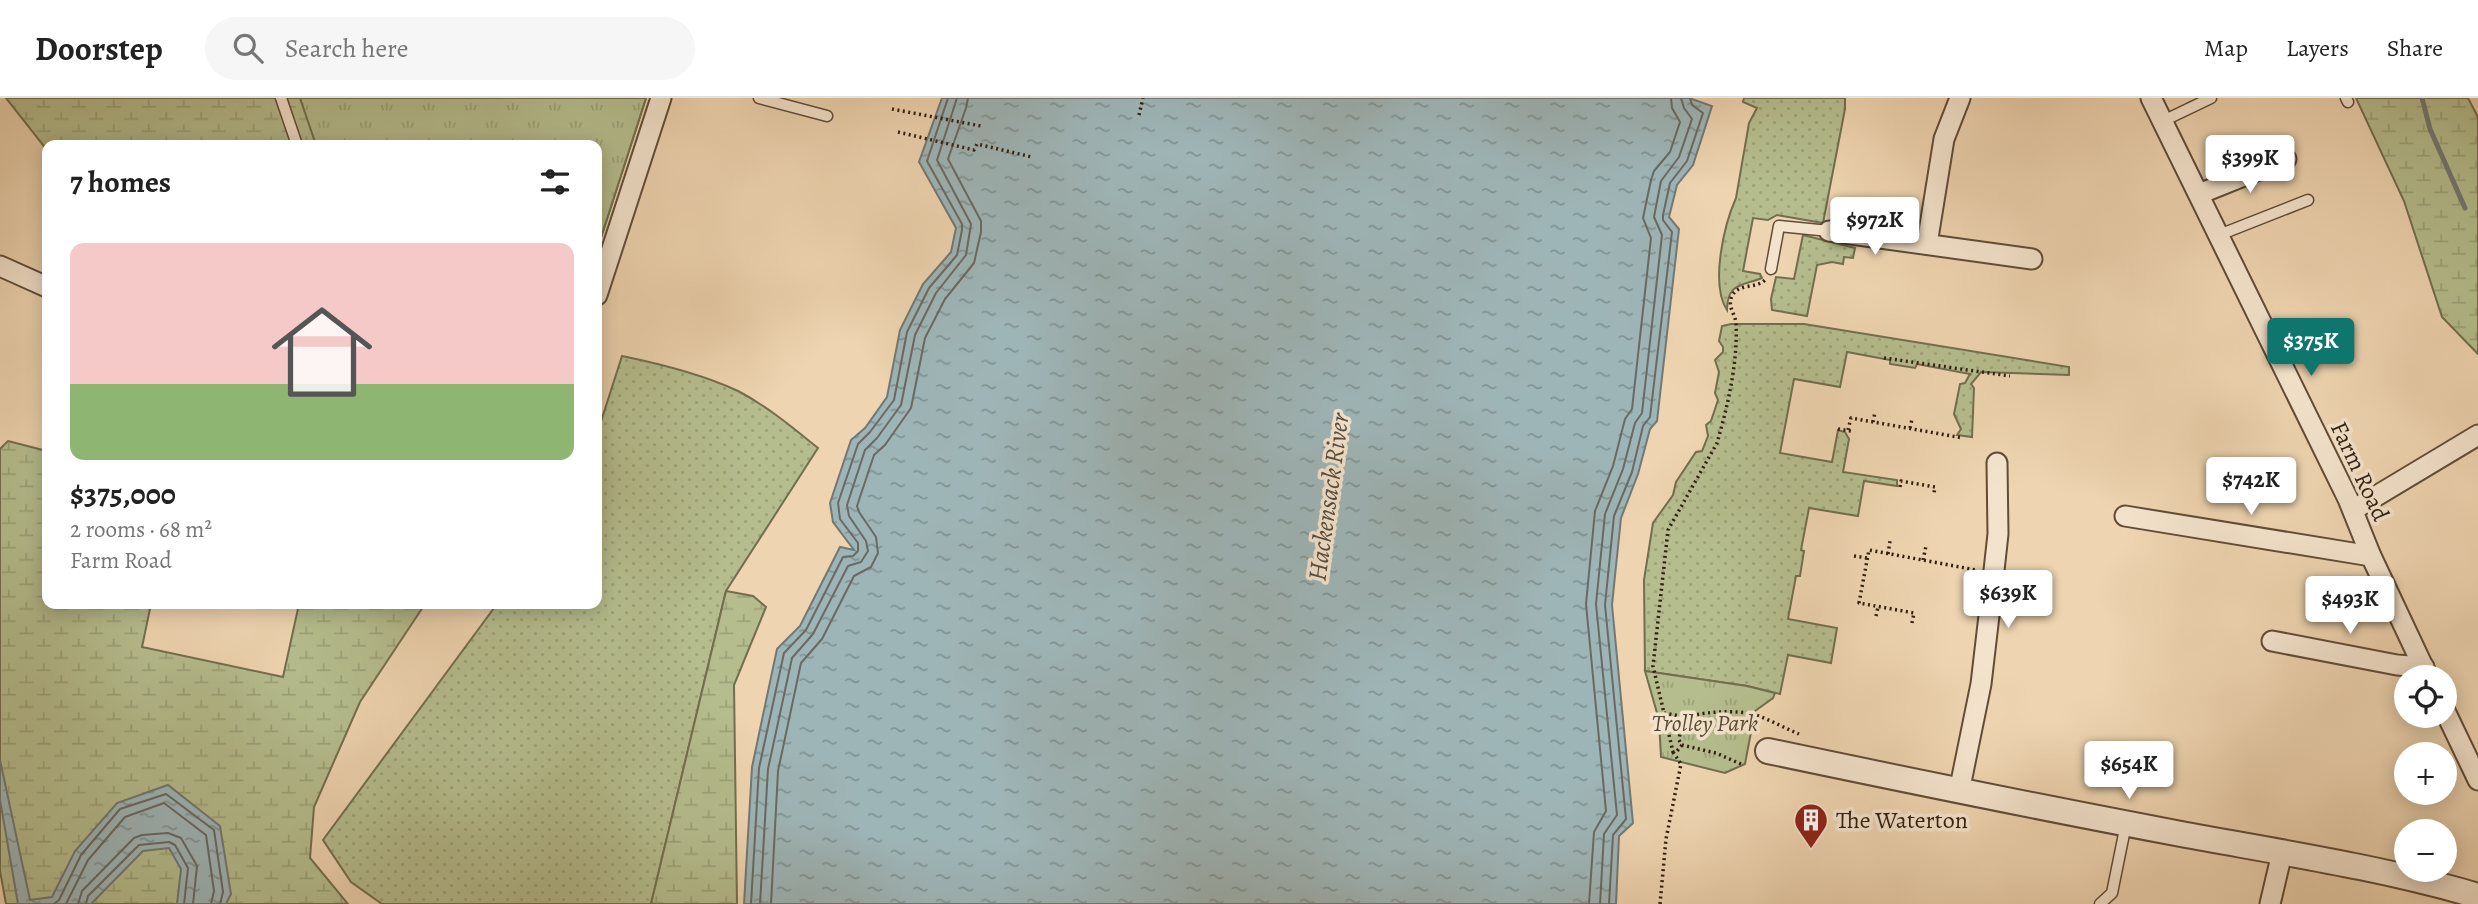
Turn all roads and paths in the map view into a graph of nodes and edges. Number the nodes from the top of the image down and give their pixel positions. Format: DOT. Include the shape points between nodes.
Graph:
graph roads {
  1 [pos="281,98"];
  2 [pos="661,98"];
  3 [pos="759,98"];
  4 [pos="1143,98"];
  5 [pos="1960,98"];
  6 [pos="2151,98"];
  7 [pos="2211,98"];
  8 [pos="892,110"];
  9 [pos="1139,115"];
  10 [pos="827,116"];
  11 [pos="2163,121"];
  12 [pos="981,126"];
  13 [pos="898,132"];
  14 [pos="295,140"];
  15 [pos="1031,157"];
  16 [pos="2286,159"];
  17 [pos="2199,194"];
  18 [pos="2308,200"];
  19 [pos="1829,231"];
  20 [pos="2219,235"];
  21 [pos="1927,244"];
  22 [pos="2032,259"];
  23 [pos="0,266"];
  24 [pos="1768,273"];
  25 [pos="602,280"];
  26 [pos="42,285"];
  27 [pos="1884,358"];
  28 [pos="2010,376"];
  29 [pos="1875,412"];
  30 [pos="1912,419"];
  31 [pos="1873,422"];
  32 [pos="1910,428"];
  33 [pos="1839,429"];
  34 [pos="2478,435"];
  35 [pos="1963,438"];
  36 [pos="1997,463"];
  37 [pos="1900,487"];
  38 [pos="1934,493"];
  39 [pos="2353,510"];
  40 [pos="2125,516"];
  41 [pos="1890,541"];
  42 [pos="1926,546"];
  43 [pos="1888,554"];
  44 [pos="1854,556"];
  45 [pos="2371,556"];
  46 [pos="1867,558"];
  47 [pos="1923,560"];
  48 [pos="1980,570"];
  49 [pos="1878,607"];
  50 [pos="1876,616"];
  51 [pos="1912,623"];
  52 [pos="2272,641"];
  53 [pos="2397,665"];
  54 [pos="2423,665"];
  55 [pos="1664,713"];
  56 [pos="1685,717"];
  57 [pos="2453,728"];
  58 [pos="1808,738"];
  59 [pos="1682,745"];
  60 [pos="1768,751"];
  61 [pos="1673,752"];
  62 [pos="1741,764"];
  63 [pos="2478,778"];
  64 [pos="1959,792"];
  65 [pos="2126,823"];
  66 [pos="2282,853"];
  67 [pos="2478,897"];
  68 [pos="1660,904"];
  69 [pos="2100,904"];
  70 [pos="2270,904"];
  1 -- 14 [label="lane"];
  2 -- 25 [label="street"];
  3 -- 10 [label="lane"];
  4 -- 9 [label="path"];
  5 -- 21 [label="street" via="1944,139"];
  6 -- 11 [label="street, Farm Road"];
  7 -- 11 [label="lane"];
  8 -- 12 [label="path"];
  11 -- 17 [label="street, Farm Road"];
  13 -- 15 [label="path" via="974,150 977,144"];
  16 -- 17 [label="street"];
  17 -- 20 [label="street, Farm Road"];
  18 -- 20 [label="lane"];
  19 -- 21 [label="street"];
  19 -- 24 [label="lane" via="1779,226"];
  20 -- 39 [label="street, Farm Road"];
  21 -- 22 [label="street"];
  23 -- 26 [label="street"];
  24 -- 55 [label="path" via="1763,283 1741,288 1731,298 1736,323 1731,389 1721,431 1668,530 1653,666"];
  27 -- 28 [label="path"];
  29 -- 31 [label="path"];
  30 -- 32 [label="path"];
  31 -- 32 [label="path"];
  31 -- 33 [label="path" via="1851,418 1849,430"];
  32 -- 35 [label="path"];
  34 -- 39 [label="street"];
  36 -- 64 [label="street" via="1998,534 1990,607 1981,684"];
  37 -- 38 [label="path" via="1901,481 1936,487"];
  39 -- 45 [label="street, Farm Road"];
  40 -- 45 [label="street"];
  41 -- 43 [label="path"];
  42 -- 47 [label="path"];
  43 -- 46 [label="path" via="1869,550"];
  43 -- 47 [label="path"];
  44 -- 46 [label="path"];
  45 -- 54 [label="street, Farm Road"];
  46 -- 49 [label="path" via="1859,603"];
  47 -- 48 [label="path"];
  49 -- 50 [label="path"];
  49 -- 51 [label="path" via="1914,613"];
  52 -- 53 [label="street"];
  55 -- 56 [label="path"];
  55 -- 61 [label="path"];
  56 -- 58 [label="path" via="1752,714"];
  56 -- 59 [label="path" via="1680,725"];
  57 -- 63 [label="street"];
  59 -- 61 [label="path"];
  59 -- 62 [label="path"];
  60 -- 64 [label="street"];
  61 -- 68 [label="path" via="1681,764 1665,839"];
  64 -- 65 [label="street"];
  65 -- 66 [label="street"];
  65 -- 69 [label="lane" via="2112,893"];
  66 -- 67 [label="street"];
  66 -- 70 [label="street"];
}
